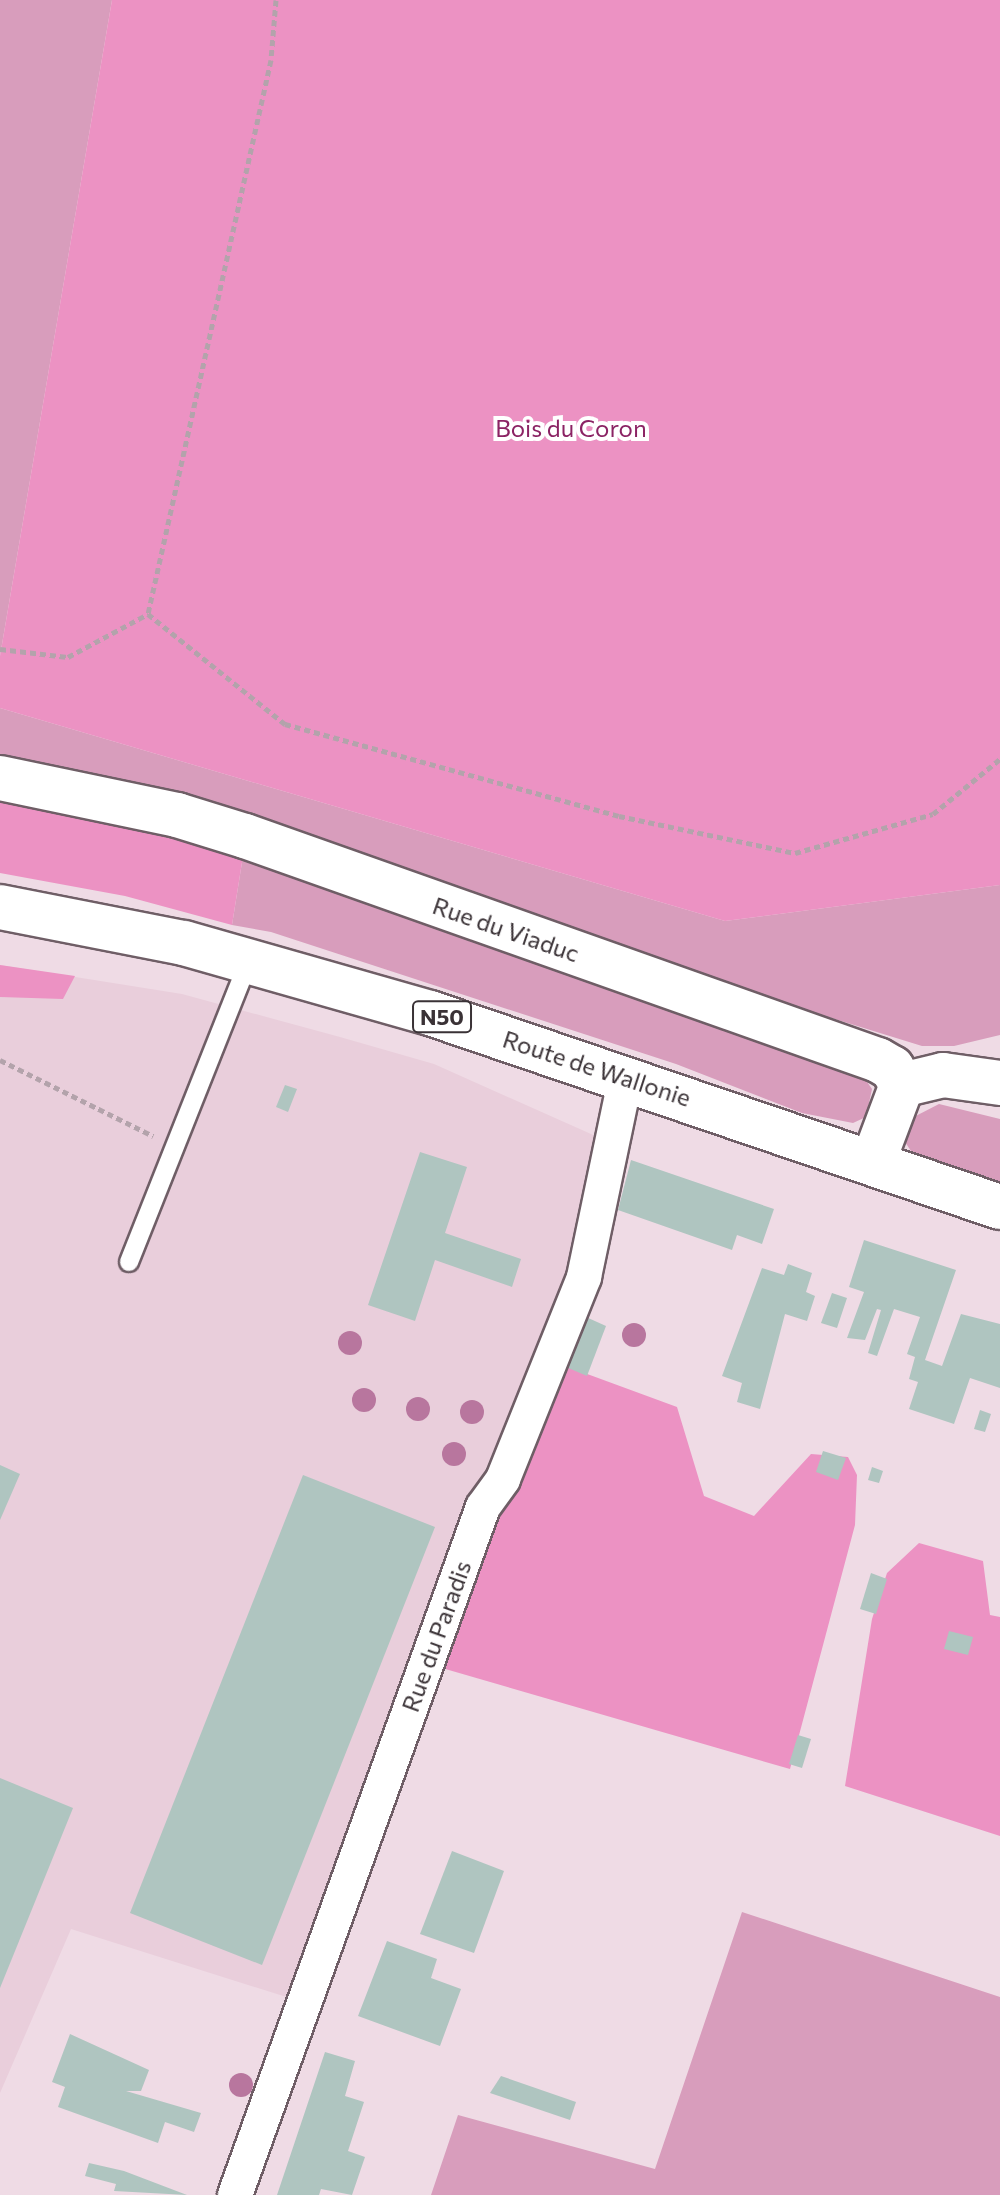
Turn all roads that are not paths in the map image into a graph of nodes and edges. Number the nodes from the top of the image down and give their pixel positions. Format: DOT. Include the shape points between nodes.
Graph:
graph roads {
  1 [pos="0,778"];
  2 [pos="0,907"];
  3 [pos="249,960"];
  4 [pos="626,1076"];
  5 [pos="1000,1083"];
  6 [pos="902,1085"];
  7 [pos="873,1162"];
  8 [pos="1000,1207"];
  9 [pos="129,1262"];
  10 [pos="235,2195"];
  1 -- 6 [label="main road, Rue du Viaduc" via="177,815 245,836 878,1060 892,1068"];
  2 -- 3 [label="main road, Route de Wallonie / N50"];
  3 -- 4 [label="main road, Route de Wallonie / N50"];
  3 -- 9 [label="lane"];
  4 -- 7 [label="main road, Route de Wallonie / N50"];
  4 -- 10 [label="street, Rue du Paradis" via="584,1277 503,1479 483,1507"];
  5 -- 6 [label="main road" via="943,1075"];
  6 -- 7 [label="main road"];
  7 -- 8 [label="main road, Route de Wallonie / N50"];
}
